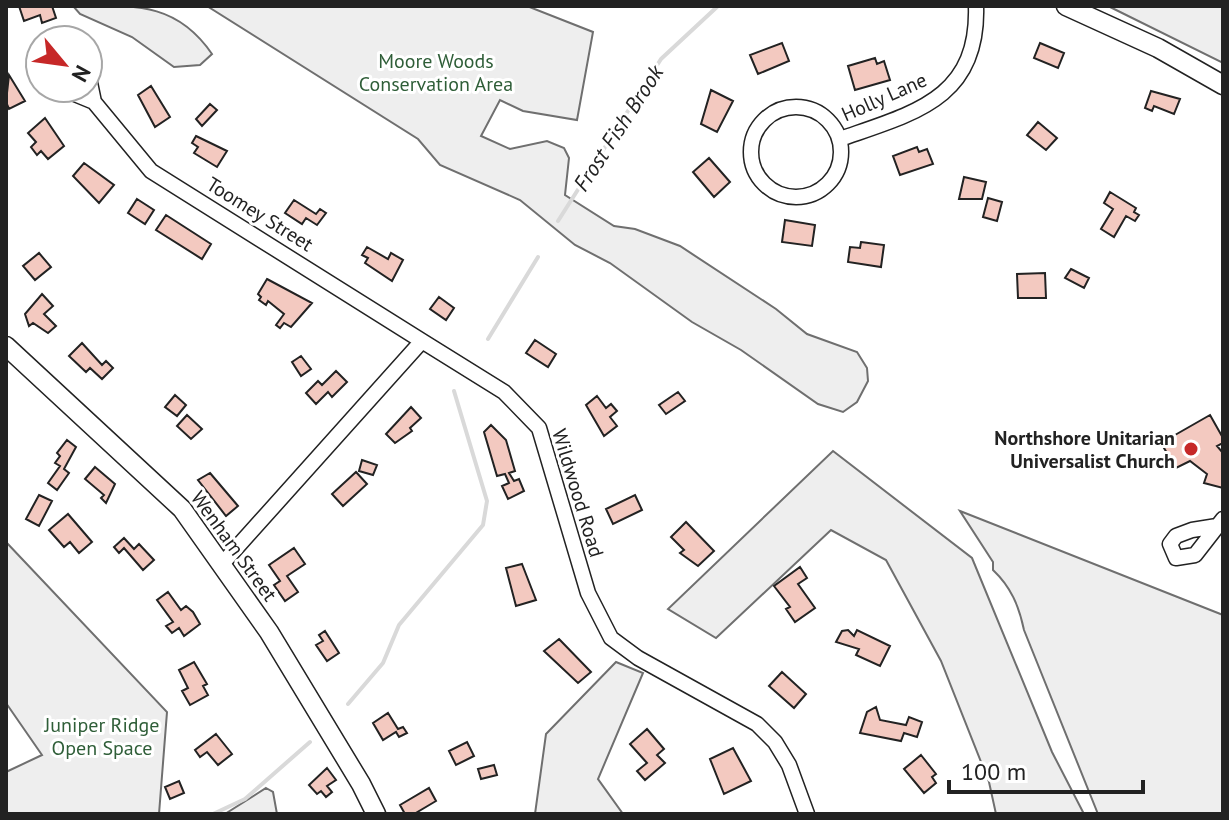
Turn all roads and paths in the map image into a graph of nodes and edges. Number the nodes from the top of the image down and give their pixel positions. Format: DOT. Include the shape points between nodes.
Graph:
graph roads {
  1 [pos="976,6"];
  2 [pos="1066,6"];
  3 [pos="1223,85"];
  4 [pos="96,104"];
  5 [pos="840,139"];
  6 [pos="422,341"];
  7 [pos="6,346"];
  8 [pos="222,564"];
  9 [pos="376,814"];
  10 [pos="807,814"];
  1 -- 5 [label="street, Holly Lane" via="977,37 970,58 948,88 935,100"];
  2 -- 3 [label="main road"];
  4 -- 6 [label="street, Toomey Street" via="151,171"];
  5 -- 5 [label="street, Holly Lane" via="815,110 777,110 752,139 753,167 773,191 803,197 830,183 842,154"];
  6 -- 8 [label="street"];
  6 -- 10 [label="street, Wildwood Road" via="504,392 539,428 588,593 611,638 757,724 789,765"];
  7 -- 8 [label="main road, Wenham Street" via="182,509"];
  8 -- 9 [label="main road, Wenham Street" via="269,632"];
}
